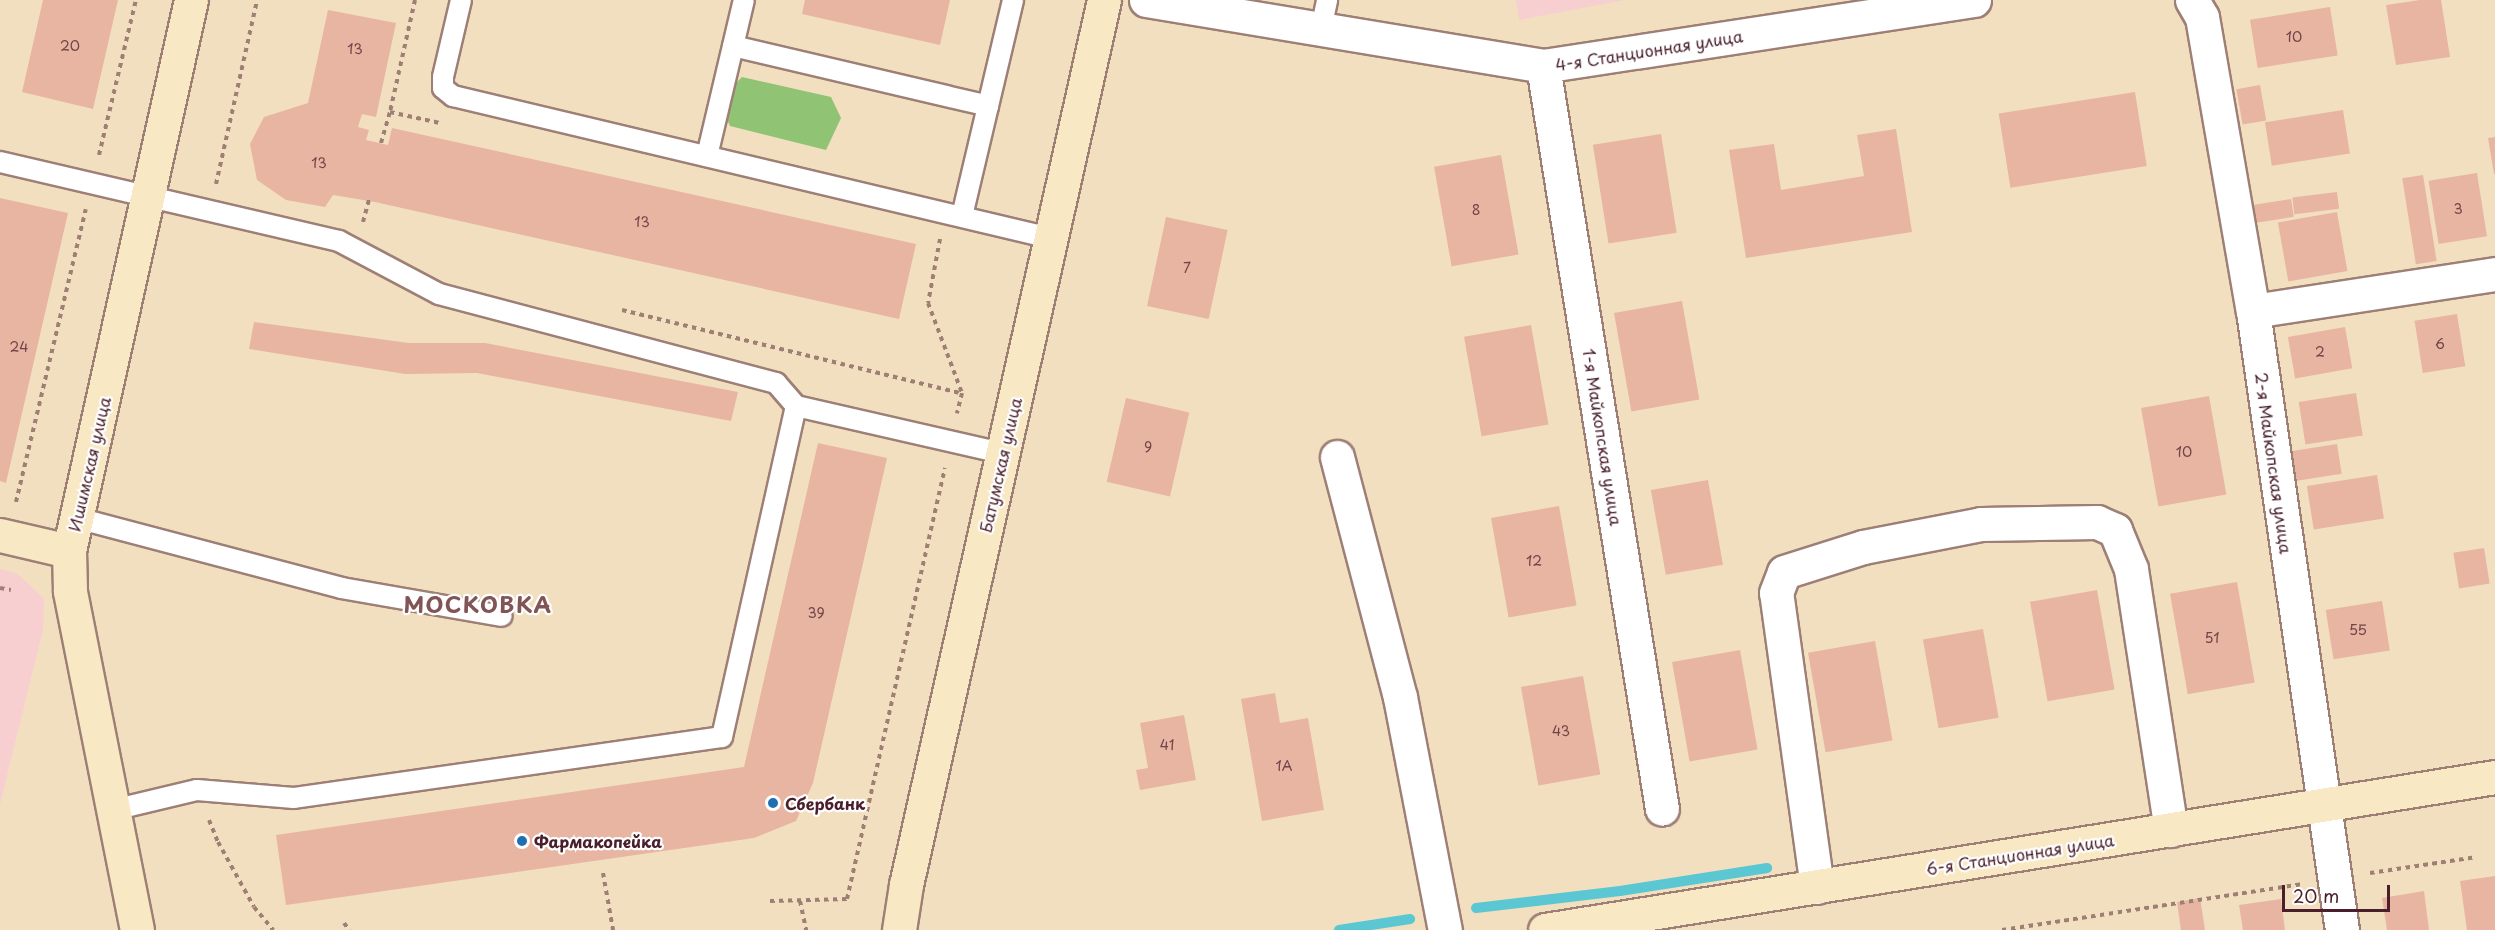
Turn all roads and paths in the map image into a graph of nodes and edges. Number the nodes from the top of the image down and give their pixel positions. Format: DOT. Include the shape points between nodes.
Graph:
graph roads {
  1 [pos="136,0"];
  2 [pos="191,0"];
  3 [pos="257,0"];
  4 [pos="461,0"];
  5 [pos="744,0"];
  6 [pos="1013,0"];
  7 [pos="1104,0"];
  8 [pos="1146,0"];
  9 [pos="1974,0"];
  10 [pos="2192,0"];
  11 [pos="1324,14"];
  12 [pos="733,46"];
  13 [pos="1543,66"];
  14 [pos="988,106"];
  15 [pos="390,112"];
  16 [pos="381,143"];
  17 [pos="707,156"];
  18 [pos="0,162"];
  19 [pos="92,183"];
  20 [pos="148,196"];
  21 [pos="369,200"];
  22 [pos="366,207"];
  23 [pos="210,210"];
  24 [pos="954,214"];
  25 [pos="1050,238"];
  26 [pos="2495,274"];
  27 [pos="613,308"];
  28 [pos="2253,311"];
  29 [pos="962,393"];
  30 [pos="796,406"];
  31 [pos="951,441"];
  32 [pos="1002,453"];
  33 [pos="1337,457"];
  34 [pos="77,518"];
  35 [pos="4,536"];
  36 [pos="69,551"];
  37 [pos="0,588"];
  38 [pos="11,590"];
  39 [pos="502,616"];
  40 [pos="2495,777"];
  41 [pos="197,790"];
  42 [pos="2323,805"];
  43 [pos="1662,809"];
  44 [pos="113,810"];
  45 [pos="2171,830"];
  46 [pos="2477,857"];
  47 [pos="603,873"];
  48 [pos="2361,875"];
  49 [pos="2303,884"];
  50 [pos="1817,887"];
  51 [pos="770,901"];
  52 [pos="800,901"];
  53 [pos="1680,919"];
  54 [pos="344,923"];
  55 [pos="137,930"];
  56 [pos="273,930"];
  57 [pos="349,930"];
  58 [pos="613,930"];
  59 [pos="806,930"];
  60 [pos="898,930"];
  61 [pos="1444,930"];
  62 [pos="1545,930"];
  63 [pos="2002,930"];
  64 [pos="2342,930"];
  1 -- 19 [label="path"];
  2 -- 20 [label="street, Ишимская улица"];
  3 -- 23 [label="path"];
  4 -- 17 [label="lane" via="443,77 443,88 453,96"];
  5 -- 12 [label="lane"];
  6 -- 14 [label="lane"];
  7 -- 25 [label="street, Батумская улица"];
  8 -- 11 [label="street, 4-я Станционная улица"];
  9 -- 13 [label="street, 4-я Станционная улица"];
  10 -- 28 [label="street, 2-я Майкопская улица" via="2202,17"];
  11 -- 13 [label="street, 4-я Станционная улица"];
  12 -- 14 [label="lane"];
  12 -- 17 [label="lane"];
  13 -- 43 [label="street, 1-я Майкопская улица"];
  14 -- 24 [label="lane"];
  15 -- 16 [label="path"];
  17 -- 24 [label="lane"];
  18 -- 19 [label="lane"];
  19 -- 20 [label="lane"];
  19 -- 35 [label="path"];
  20 -- 23 [label="lane"];
  20 -- 34 [label="street, Ишимская улица"];
  21 -- 22 [label="path"];
  23 -- 30 [label="lane" via="339,241 439,294 776,383"];
  24 -- 25 [label="lane"];
  24 -- 29 [label="path" via="928,303"];
  25 -- 32 [label="street, Батумская улица"];
  26 -- 28 [label="street"];
  27 -- 29 [label="path"];
  28 -- 42 [label="street, 2-я Майкопская улица"];
  29 -- 31 [label="path"];
  30 -- 31 [label="lane"];
  30 -- 41 [label="lane" via="722,737 294,798"];
  31 -- 32 [label="lane"];
  31 -- 52 [label="path" via="847,899"];
  32 -- 60 [label="street, Батумская улица"];
  33 -- 61 [label="street" via="1400,697"];
  34 -- 36 [label="street, Ишимская улица"];
  34 -- 39 [label="lane" via="342,588"];
  35 -- 36 [label="street"];
  36 -- 44 [label="street, Ишимская улица" via="70,591"];
  37 -- 38 [label="path"];
  40 -- 42 [label="street, 6-я Станционная улица"];
  41 -- 44 [label="lane"];
  41 -- 56 [label="path" via="218,843 254,907"];
  42 -- 45 [label="street, 6-я Станционная улица"];
  42 -- 64 [label="street, 2-я Майкопская улица"];
  44 -- 55 [label="street, Ишимская улица"];
  45 -- 50 [label="street, 6-я Станционная улица"];
  45 -- 50 [label="street" via="2131,569 2115,530 2097,522 1981,524 1863,547 1784,572 1776,593"];
  46 -- 48 [label="path"];
  47 -- 58 [label="path"];
  49 -- 63 [label="path"];
  50 -- 53 [label="street, 6-я Станционная улица"];
  51 -- 52 [label="path"];
  52 -- 59 [label="path"];
  53 -- 62 [label="street, 6-я Станционная улица"];
  54 -- 57 [label="path"];
}
